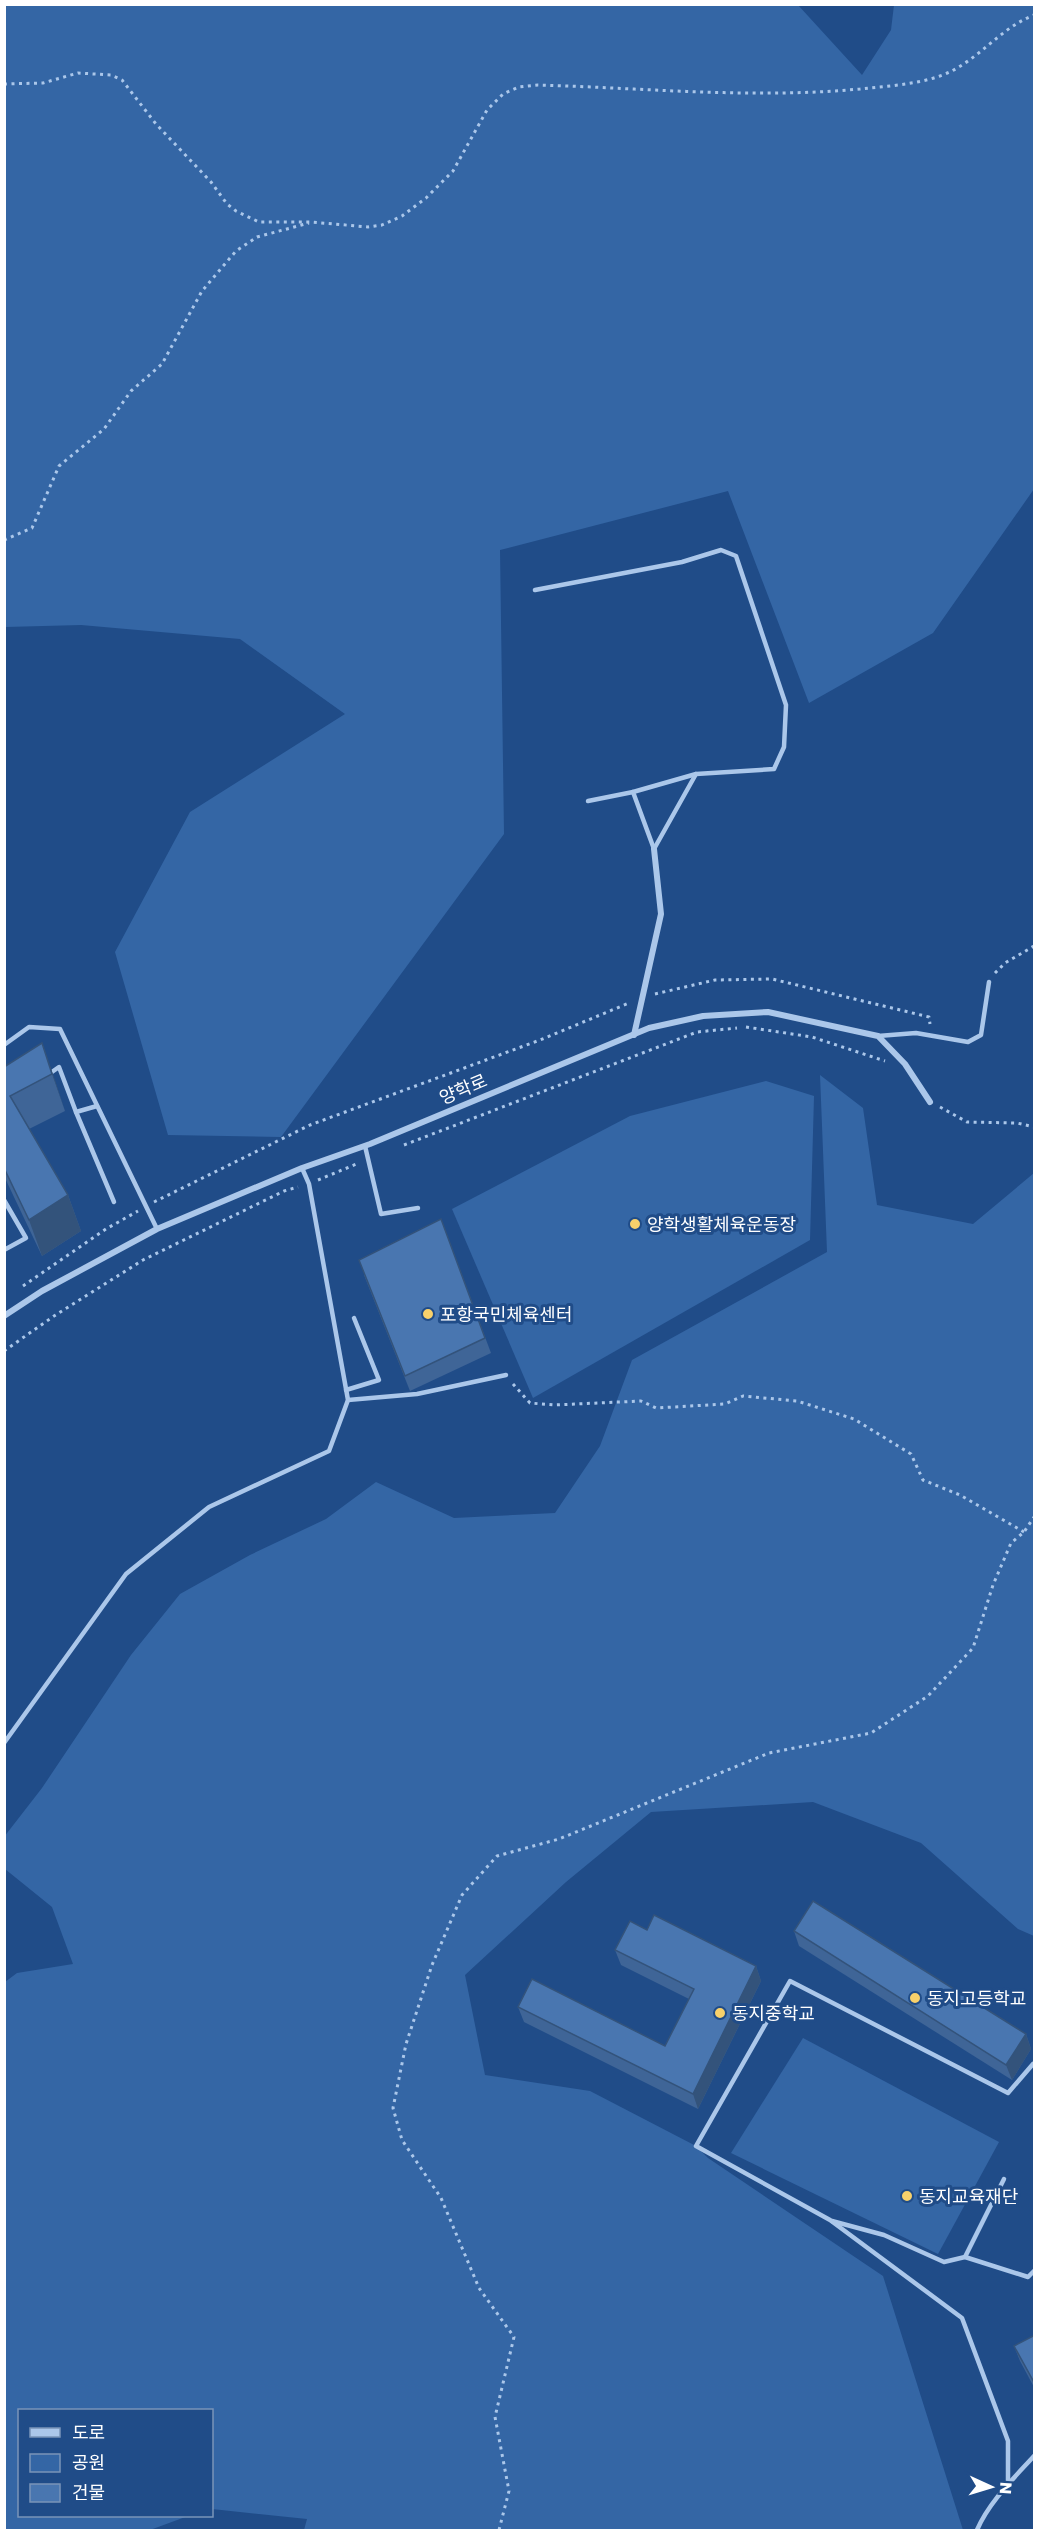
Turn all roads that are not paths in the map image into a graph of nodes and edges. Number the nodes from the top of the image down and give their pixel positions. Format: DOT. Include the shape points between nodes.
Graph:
graph roads {
  1 [pos="535,590"];
  2 [pos="696,774"];
  3 [pos="633,792"];
  4 [pos="588,801"];
  5 [pos="654,849"];
  6 [pos="989,982"];
  7 [pos="634,1035"];
  8 [pos="878,1036"];
  9 [pos="4,1045"];
  10 [pos="41,1079"];
  11 [pos="930,1102"];
  12 [pos="97,1106"];
  13 [pos="76,1112"];
  14 [pos="364,1146"];
  15 [pos="302,1168"];
  16 [pos="4,1200"];
  17 [pos="114,1202"];
  18 [pos="418,1208"];
  19 [pos="157,1229"];
  20 [pos="4,1250"];
  21 [pos="4,1316"];
  22 [pos="354,1318"];
  23 [pos="506,1376"];
  24 [pos="346,1390"];
  25 [pos="348,1401"];
  26 [pos="4,1743"];
  27 [pos="1035,2065"];
  28 [pos="1004,2179"];
  29 [pos="830,2220"];
  30 [pos="965,2258"];
  31 [pos="1035,2271"];
  32 [pos="1035,2456"];
  33 [pos="1008,2484"];
  34 [pos="977,2530"];
  1 -- 2 [label="lane" via="682,562 721,550 736,556 786,705 784,747 774,769"];
  2 -- 3 [label="lane"];
  2 -- 5 [label="lane"];
  3 -- 4 [label="lane"];
  3 -- 5 [label="lane"];
  5 -- 7 [label="street" via="661,914"];
  6 -- 8 [label="lane" via="981,1035 968,1042 916,1033"];
  7 -- 8 [label="street, 양학로" via="703,1016 768,1012"];
  7 -- 14 [label="street, 양학로"];
  8 -- 11 [label="street" via="905,1064"];
  9 -- 12 [label="lane" via="29,1027 60,1029"];
  10 -- 13 [label="lane" via="59,1067"];
  12 -- 13 [label="lane"];
  12 -- 19 [label="lane"];
  13 -- 17 [label="lane"];
  14 -- 15 [label="street, 양학로"];
  14 -- 18 [label="lane" via="381,1214"];
  15 -- 19 [label="street, 양학로"];
  15 -- 24 [label="lane" via="309,1184"];
  16 -- 20 [label="lane" via="26,1238"];
  19 -- 21 [label="street, 양학로"];
  22 -- 24 [label="lane" via="379,1380"];
  23 -- 25 [label="lane" via="417,1394"];
  24 -- 25 [label="lane"];
  25 -- 26 [label="lane" via="328,1451 209,1507 126,1574"];
  27 -- 29 [label="lane" via="1008,2093 790,1981 696,2146"];
  28 -- 30 [label="lane"];
  29 -- 30 [label="lane" via="884,2235 944,2262"];
  29 -- 33 [label="lane" via="962,2318 1008,2441"];
  30 -- 31 [label="lane" via="1028,2277"];
  32 -- 33 [label="lane"];
  33 -- 34 [label="lane"];
}
